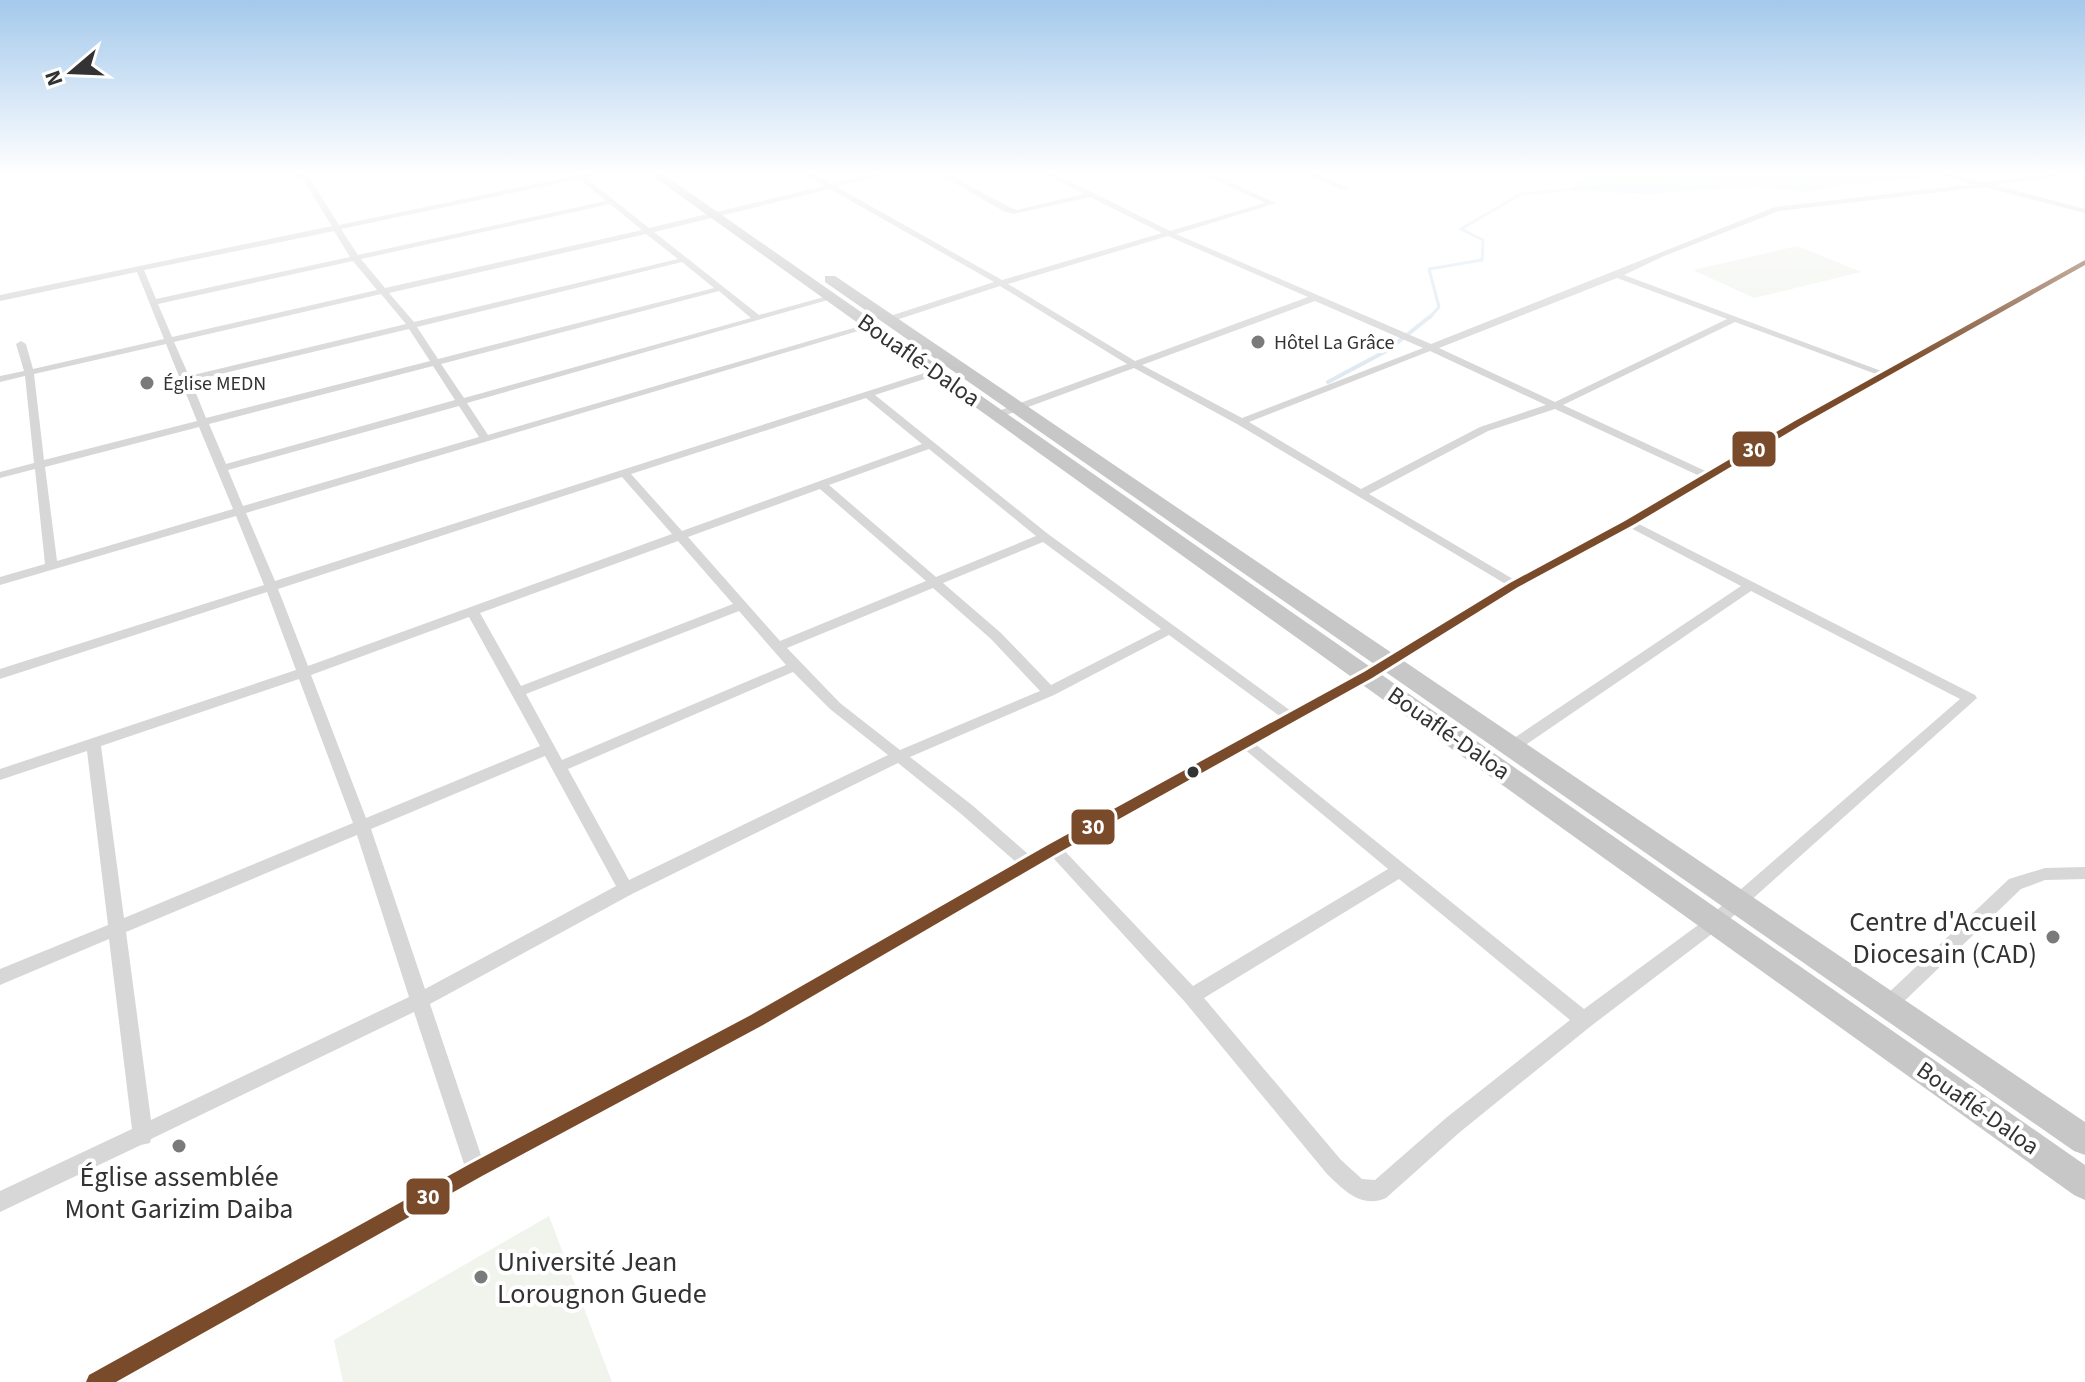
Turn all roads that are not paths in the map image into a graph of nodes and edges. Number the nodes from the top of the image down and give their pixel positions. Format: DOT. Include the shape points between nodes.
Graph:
graph roads {
  1 [pos="290,238"];
  2 [pos="345,238"];
  3 [pos="448,238"];
  4 [pos="614,238"];
  5 [pos="656,238"];
  6 [pos="753,238"];
  7 [pos="761,238"];
  8 [pos="922,238"];
  9 [pos="1155,238"];
  10 [pos="1180,238"];
  11 [pos="1701,238"];
  12 [pos="356,259"];
  13 [pos="682,260"];
  14 [pos="2085,262"];
  15 [pos="140,270"];
  16 [pos="1617,275"];
  17 [pos="1001,283"];
  18 [pos="718,289"];
  19 [pos="383,291"];
  20 [pos="1317,297"];
  21 [pos="0,298"];
  22 [pos="831,298"];
  23 [pos="154,302"];
  24 [pos="756,317"];
  25 [pos="890,319"];
  26 [pos="1734,319"];
  27 [pos="412,326"];
  28 [pos="870,326"];
  29 [pos="167,340"];
  30 [pos="21,344"];
  31 [pos="1431,348"];
  32 [pos="436,361"];
  33 [pos="1134,364"];
  34 [pos="29,372"];
  35 [pos="937,372"];
  36 [pos="1887,375"];
  37 [pos="0,379"];
  38 [pos="185,380"];
  39 [pos="868,395"];
  40 [pos="461,401"];
  41 [pos="1554,406"];
  42 [pos="1018,407"];
  43 [pos="997,415"];
  44 [pos="1241,422"];
  45 [pos="202,423"];
  46 [pos="485,438"];
  47 [pos="930,445"];
  48 [pos="39,465"];
  49 [pos="221,469"];
  50 [pos="625,474"];
  51 [pos="0,475"];
  52 [pos="1708,476"];
  53 [pos="822,485"];
  54 [pos="1360,494"];
  55 [pos="239,511"];
  56 [pos="1629,523"];
  57 [pos="679,537"];
  58 [pos="1044,537"];
  59 [pos="51,566"];
  60 [pos="0,581"];
  61 [pos="936,581"];
  62 [pos="1514,585"];
  63 [pos="1749,586"];
  64 [pos="271,587"];
  65 [pos="741,606"];
  66 [pos="473,612"];
  67 [pos="1169,630"];
  68 [pos="778,647"];
  69 [pos="795,666"];
  70 [pos="1379,668"];
  71 [pos="302,673"];
  72 [pos="0,674"];
  73 [pos="518,692"];
  74 [pos="1049,692"];
  75 [pos="1290,717"];
  76 [pos="93,743"];
  77 [pos="1244,743"];
  78 [pos="1513,746"];
  79 [pos="549,748"];
  80 [pos="897,757"];
  81 [pos="559,767"];
  82 [pos="0,775"];
  83 [pos="362,827"];
  84 [pos="1053,849"];
  85 [pos="1029,864"];
  86 [pos="1398,871"];
  87 [pos="2085,873"];
  88 [pos="626,889"];
  89 [pos="1737,901"];
  90 [pos="1715,922"];
  91 [pos="117,929"];
  92 [pos="0,977"];
  93 [pos="1191,996"];
  94 [pos="417,1002"];
  95 [pos="1889,1004"];
  96 [pos="1584,1020"];
  97 [pos="143,1136"];
  98 [pos="2085,1140"];
  99 [pos="476,1170"];
  100 [pos="2085,1184"];
  101 [pos="0,1202"];
  102 [pos="96,1382"];
  1 -- 15 [label="street"];
  2 -- 12 [label="street"];
  3 -- 12 [label="street"];
  4 -- 19 [label="street"];
  5 -- 13 [label="street"];
  6 -- 22 [label="highway, Bouaflé-Daloa"];
  7 -- 25 [label="highway, Bouaflé-Daloa"];
  8 -- 17 [label="street"];
  9 -- 17 [label="street"];
  10 -- 20 [label="street"];
  11 -- 16 [label="street"];
  12 -- 19 [label="street"];
  12 -- 23 [label="street"];
  13 -- 18 [label="street"];
  13 -- 27 [label="street"];
  14 -- 36 [label="street"];
  15 -- 21 [label="street"];
  15 -- 23 [label="street"];
  16 -- 26 [label="street"];
  16 -- 31 [label="street"];
  17 -- 25 [label="street"];
  17 -- 33 [label="street"];
  18 -- 24 [label="street"];
  18 -- 32 [label="street"];
  19 -- 27 [label="street"];
  19 -- 29 [label="street"];
  20 -- 31 [label="street"];
  20 -- 33 [label="street"];
  22 -- 24 [label="street"];
  22 -- 28 [label="highway, Bouaflé-Daloa"];
  23 -- 29 [label="street"];
  24 -- 40 [label="street"];
  25 -- 42 [label="highway, Bouaflé-Daloa"];
  26 -- 36 [label="street"];
  26 -- 41 [label="street"];
  27 -- 32 [label="street"];
  27 -- 38 [label="street"];
  28 -- 35 [label="highway, Bouaflé-Daloa"];
  28 -- 46 [label="street"];
  29 -- 34 [label="street"];
  29 -- 38 [label="street"];
  30 -- 34 [label="street"];
  31 -- 41 [label="street"];
  31 -- 44 [label="street"];
  32 -- 40 [label="street"];
  32 -- 45 [label="street"];
  33 -- 42 [label="street"];
  33 -- 44 [label="street"];
  34 -- 37 [label="street"];
  34 -- 48 [label="street"];
  35 -- 39 [label="street"];
  35 -- 43 [label="highway, Bouaflé-Daloa"];
  36 -- 52 [label="street"];
  38 -- 45 [label="street"];
  39 -- 47 [label="street"];
  39 -- 50 [label="street"];
  40 -- 46 [label="street"];
  40 -- 49 [label="street"];
  41 -- 52 [label="street"];
  41 -- 54 [label="street" via="1484,429"];
  42 -- 43 [label="street"];
  42 -- 70 [label="highway, Bouaflé-Daloa"];
  43 -- 70 [label="highway, Bouaflé-Daloa"];
  44 -- 54 [label="street"];
  45 -- 48 [label="street"];
  45 -- 49 [label="street"];
  46 -- 55 [label="street"];
  47 -- 53 [label="street"];
  47 -- 58 [label="street"];
  48 -- 51 [label="street"];
  48 -- 59 [label="street"];
  49 -- 55 [label="street"];
  50 -- 57 [label="street"];
  50 -- 64 [label="street"];
  52 -- 56 [label="street"];
  53 -- 57 [label="street"];
  53 -- 61 [label="street"];
  54 -- 62 [label="street"];
  55 -- 59 [label="street"];
  55 -- 64 [label="street"];
  56 -- 62 [label="street"];
  56 -- 63 [label="street"];
  57 -- 65 [label="street"];
  57 -- 66 [label="street"];
  58 -- 61 [label="street"];
  58 -- 67 [label="street"];
  59 -- 60 [label="street"];
  61 -- 68 [label="street"];
  61 -- 74 [label="street"];
  62 -- 70 [label="street"];
  63 -- 78 [label="street"];
  63 -- 89 [label="street" via="1970,698"];
  64 -- 71 [label="street"];
  64 -- 72 [label="street"];
  65 -- 68 [label="street"];
  65 -- 73 [label="street"];
  66 -- 71 [label="street"];
  66 -- 73 [label="street"];
  67 -- 74 [label="street"];
  67 -- 75 [label="street"];
  68 -- 69 [label="street"];
  69 -- 80 [label="street"];
  69 -- 81 [label="street"];
  70 -- 75 [label="street"];
  70 -- 78 [label="highway, Bouaflé-Daloa"];
  70 -- 90 [label="highway, Bouaflé-Daloa"];
  71 -- 76 [label="street"];
  71 -- 83 [label="street"];
  73 -- 79 [label="street"];
  74 -- 80 [label="street"];
  75 -- 77 [label="street"];
  76 -- 82 [label="street"];
  76 -- 91 [label="street"];
  77 -- 84 [label="street"];
  77 -- 86 [label="street"];
  78 -- 89 [label="highway, Bouaflé-Daloa"];
  79 -- 81 [label="street"];
  79 -- 83 [label="street"];
  80 -- 85 [label="street"];
  80 -- 88 [label="street"];
  81 -- 88 [label="street"];
  83 -- 91 [label="street"];
  83 -- 94 [label="street"];
  84 -- 85 [label="street"];
  84 -- 93 [label="street"];
  85 -- 99 [label="street" via="757,1020"];
  86 -- 93 [label="street"];
  86 -- 96 [label="street"];
  87 -- 95 [label="street" via="2045,874 2015,884"];
  88 -- 94 [label="street"];
  89 -- 90 [label="street"];
  89 -- 95 [label="highway, Bouaflé-Daloa"];
  90 -- 96 [label="street"];
  90 -- 100 [label="highway, Bouaflé-Daloa"];
  91 -- 92 [label="street"];
  91 -- 97 [label="street"];
  93 -- 96 [label="street" via="1334,1167 1358,1189 1379,1191"];
  94 -- 97 [label="street"];
  94 -- 99 [label="street"];
  95 -- 98 [label="highway, Bouaflé-Daloa"];
  97 -- 101 [label="street"];
  99 -- 102 [label="street"];
}
